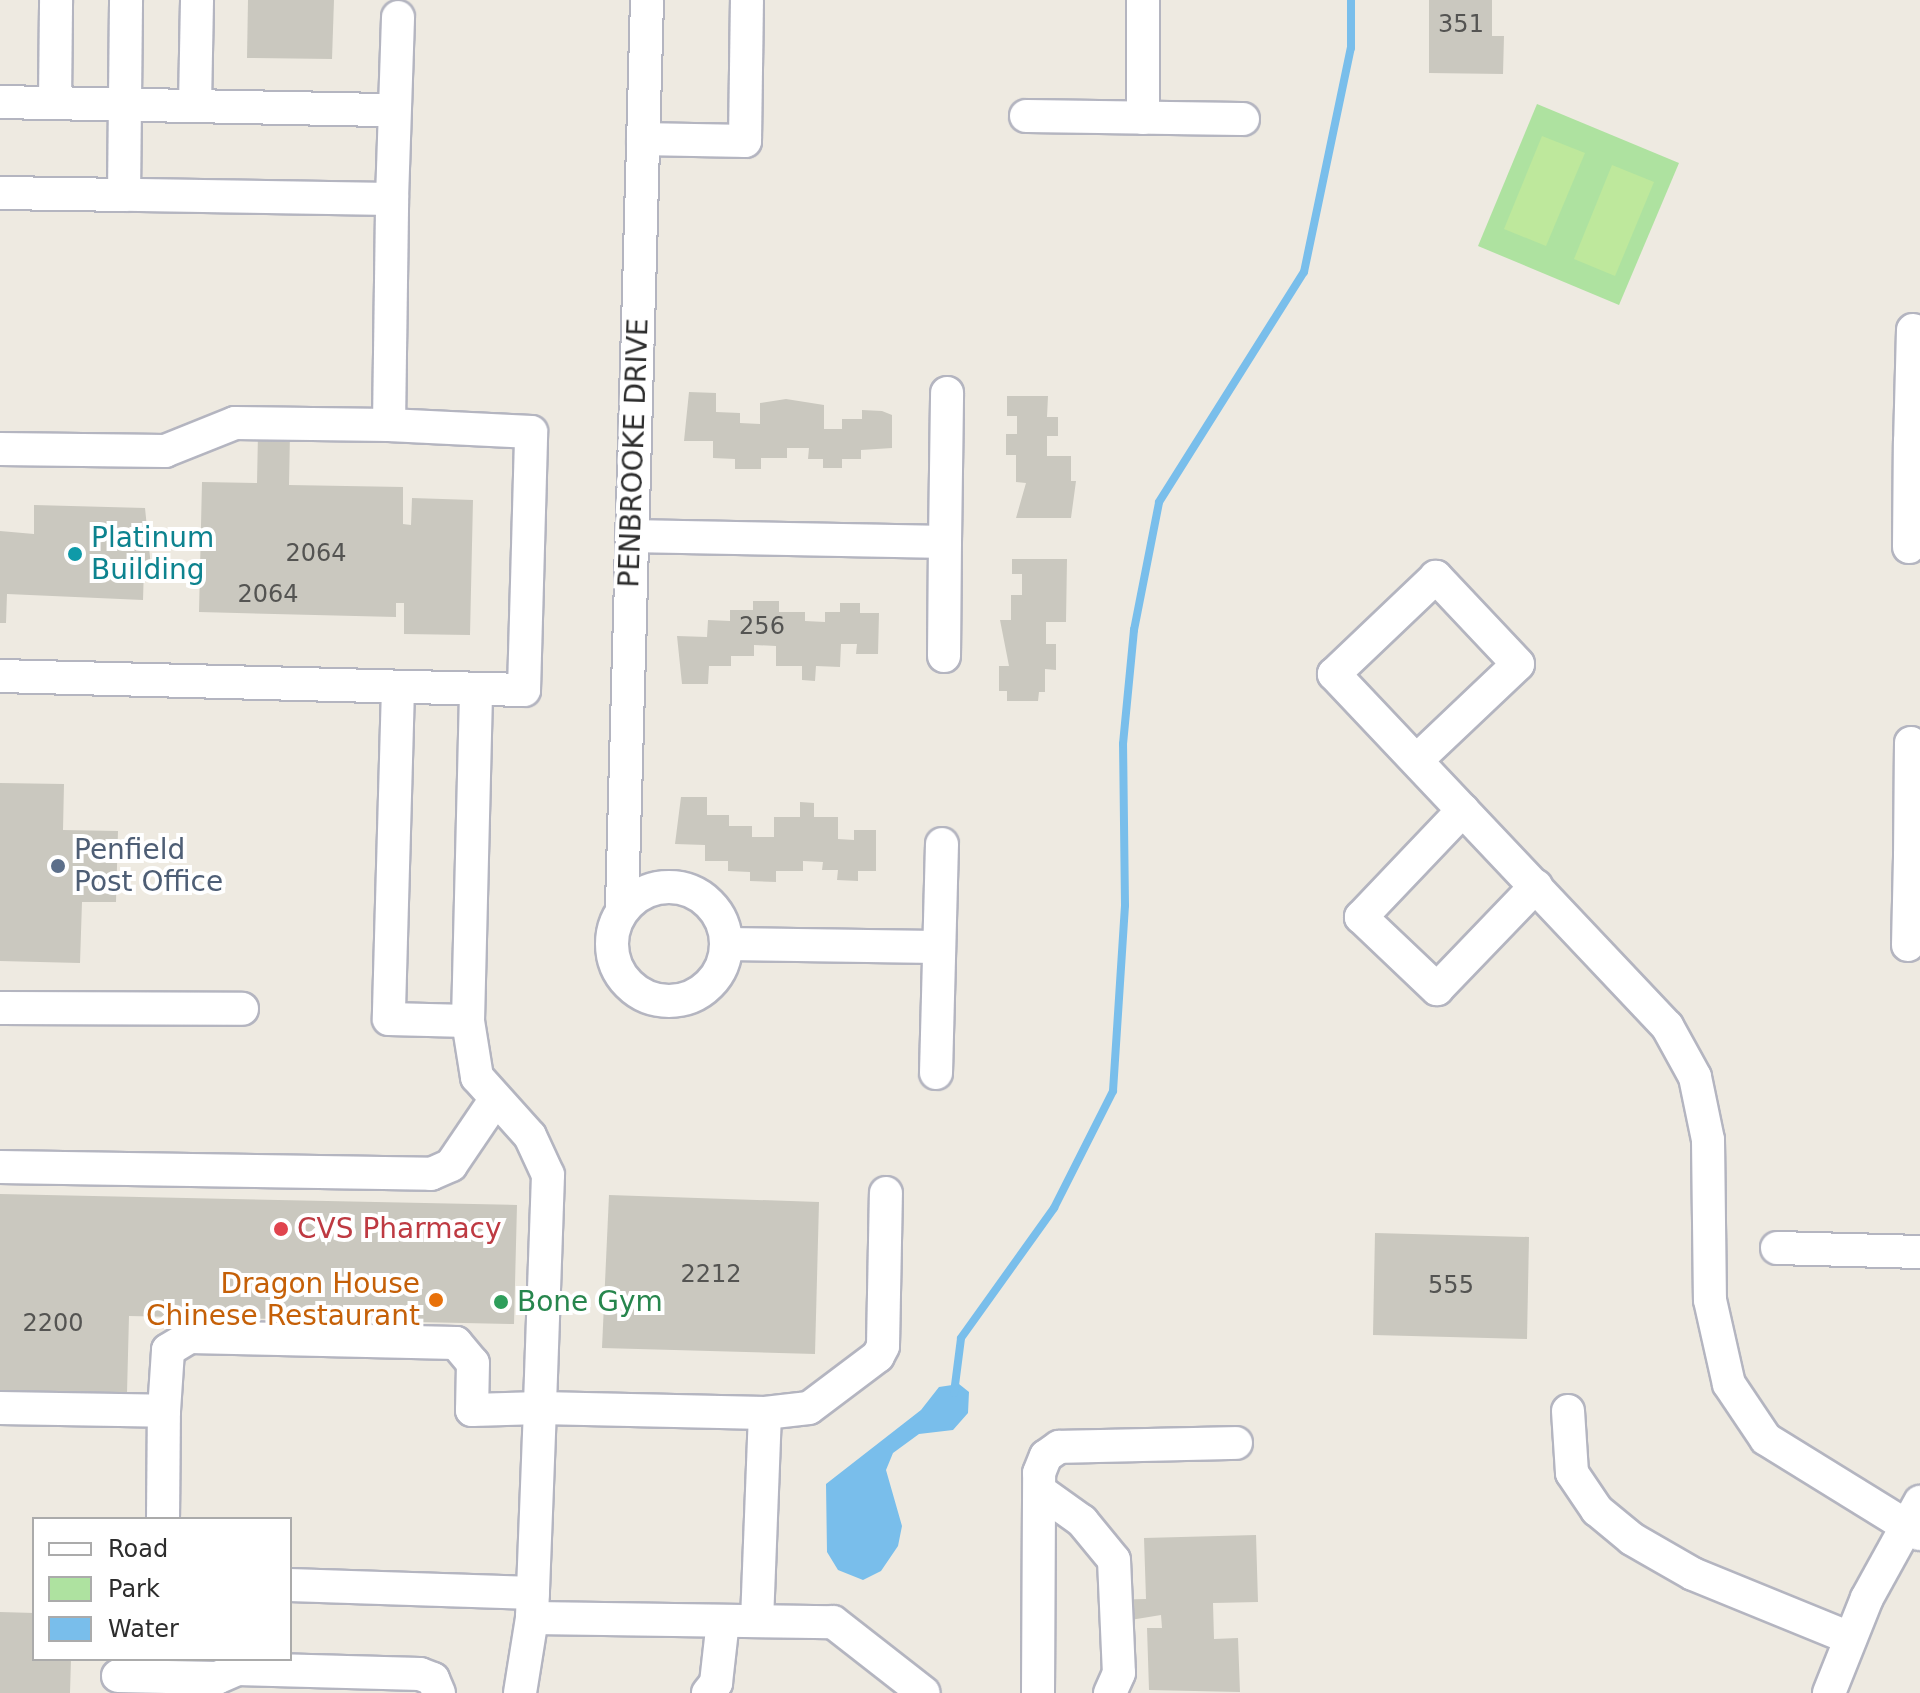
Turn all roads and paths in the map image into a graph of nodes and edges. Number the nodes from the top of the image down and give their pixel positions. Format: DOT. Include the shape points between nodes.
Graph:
graph roads {
  1 [pos="56,0"];
  2 [pos="126,0"];
  3 [pos="197,0"];
  4 [pos="647,0"];
  5 [pos="747,0"];
  6 [pos="1143,0"];
  7 [pos="398,17"];
  8 [pos="0,102"];
  9 [pos="55,102"];
  10 [pos="125,103"];
  11 [pos="195,105"];
  12 [pos="394,110"];
  13 [pos="1026,116"];
  14 [pos="1143,118"];
  15 [pos="1243,119"];
  16 [pos="643,139"];
  17 [pos="0,193"];
  18 [pos="124,195"];
  19 [pos="392,199"];
  20 [pos="1913,330"];
  21 [pos="947,393"];
  22 [pos="389,425"];
  23 [pos="1915,442"];
  24 [pos="0,449"];
  25 [pos="632,536"];
  26 [pos="945,542"];
  27 [pos="1909,547"];
  28 [pos="944,656"];
  29 [pos="0,676"];
  30 [pos="398,688"];
  31 [pos="476,690"];
  32 [pos="1911,743"];
  33 [pos="1417,760"];
  34 [pos="1463,810"];
  35 [pos="942,844"];
  36 [pos="1915,856"];
  37 [pos="1536,886"];
  38 [pos="622,906"];
  39 [pos="726,944"];
  40 [pos="1908,945"];
  41 [pos="939,947"];
  42 [pos="0,1008"];
  43 [pos="242,1009"];
  44 [pos="468,1021"];
  45 [pos="936,1073"];
  46 [pos="495,1100"];
  47 [pos="0,1167"];
  48 [pos="886,1193"];
  49 [pos="1777,1248"];
  50 [pos="1920,1252"];
  51 [pos="0,1408"];
  52 [pos="540,1408"];
  53 [pos="164,1411"];
  54 [pos="1568,1411"];
  55 [pos="765,1413"];
  56 [pos="1236,1443"];
  57 [pos="1040,1491"];
  58 [pos="163,1517"];
  59 [pos="1914,1520"];
  60 [pos="292,1585"];
  61 [pos="533,1605"];
  62 [pos="723,1621"];
  63 [pos="757,1621"];
  64 [pos="1850,1638"];
  65 [pos="236,1674"];
  66 [pos="118,1676"];
  67 [pos="439,1693"];
  68 [pos="520,1693"];
  69 [pos="708,1693"];
  70 [pos="924,1693"];
  71 [pos="1038,1693"];
  72 [pos="1110,1693"];
  73 [pos="1829,1693"];
  1 -- 9 [label="street"];
  2 -- 10 [label="street"];
  3 -- 11 [label="street"];
  4 -- 16 [label="street, PENBROOKE DRIVE"];
  5 -- 16 [label="street" via="745,141"];
  6 -- 14 [label="street"];
  7 -- 12 [label="street"];
  8 -- 9 [label="street"];
  9 -- 10 [label="street"];
  10 -- 11 [label="street"];
  10 -- 18 [label="street"];
  11 -- 12 [label="street"];
  12 -- 19 [label="street"];
  13 -- 14 [label="street"];
  14 -- 15 [label="street"];
  16 -- 25 [label="street, PENBROOKE DRIVE"];
  17 -- 18 [label="street"];
  18 -- 19 [label="street"];
  19 -- 22 [label="street"];
  20 -- 23 [label="street"];
  21 -- 26 [label="street"];
  22 -- 24 [label="street" via="235,423 165,451"];
  22 -- 31 [label="street" via="531,432 524,690"];
  23 -- 27 [label="street"];
  25 -- 26 [label="street"];
  25 -- 38 [label="street, PENBROOKE DRIVE"];
  26 -- 28 [label="street"];
  29 -- 30 [label="street"];
  30 -- 31 [label="street"];
  30 -- 44 [label="street" via="389,1019"];
  31 -- 44 [label="street"];
  32 -- 36 [label="street"];
  33 -- 33 [label="street" via="1334,674 1436,577 1518,664"];
  33 -- 34 [label="street"];
  34 -- 37 [label="street"];
  34 -- 37 [label="street" via="1361,917 1437,989"];
  35 -- 41 [label="street"];
  36 -- 40 [label="street"];
  37 -- 59 [label="street" via="1667,1026 1695,1077 1708,1140 1710,1300 1729,1384 1766,1439"];
  38 -- 39 [label="street" via="660,887 680,887 713,907"];
  38 -- 39 [label="street, PENBROOKE DRIVE" via="613,957 620,975 649,998 685,999 702,991 724,962"];
  39 -- 41 [label="street"];
  41 -- 45 [label="street"];
  42 -- 43 [label="street"];
  44 -- 46 [label="street" via="477,1077"];
  46 -- 47 [label="street" via="451,1165 431,1174"];
  46 -- 52 [label="street" via="530,1136 548,1175"];
  48 -- 55 [label="street" via="878,1356 809,1408"];
  49 -- 50 [label="street"];
  51 -- 53 [label="street"];
  52 -- 53 [label="street" via="472,1410 473,1363 456,1343 190,1337 168,1350"];
  52 -- 55 [label="street"];
  52 -- 61 [label="street"];
  53 -- 58 [label="street"];
  54 -- 64 [label="street" via="1572,1473 1597,1510 1632,1539 1693,1574"];
  55 -- 63 [label="street"];
  56 -- 57 [label="street" via="1059,1447 1046,1456"];
  57 -- 71 [label="street"];
  57 -- 72 [label="street" via="1082,1521 1114,1560 1119,1673"];
  59 -- 64 [label="street"];
  60 -- 61 [label="street"];
  61 -- 62 [label="street"];
  61 -- 68 [label="street"];
  62 -- 63 [label="street"];
  62 -- 69 [label="street" via="716,1683"];
  63 -- 70 [label="street" via="833,1622"];
  64 -- 73 [label="street"];
  65 -- 66 [label="street"];
  65 -- 67 [label="street" via="420,1674 433,1679"];
}
